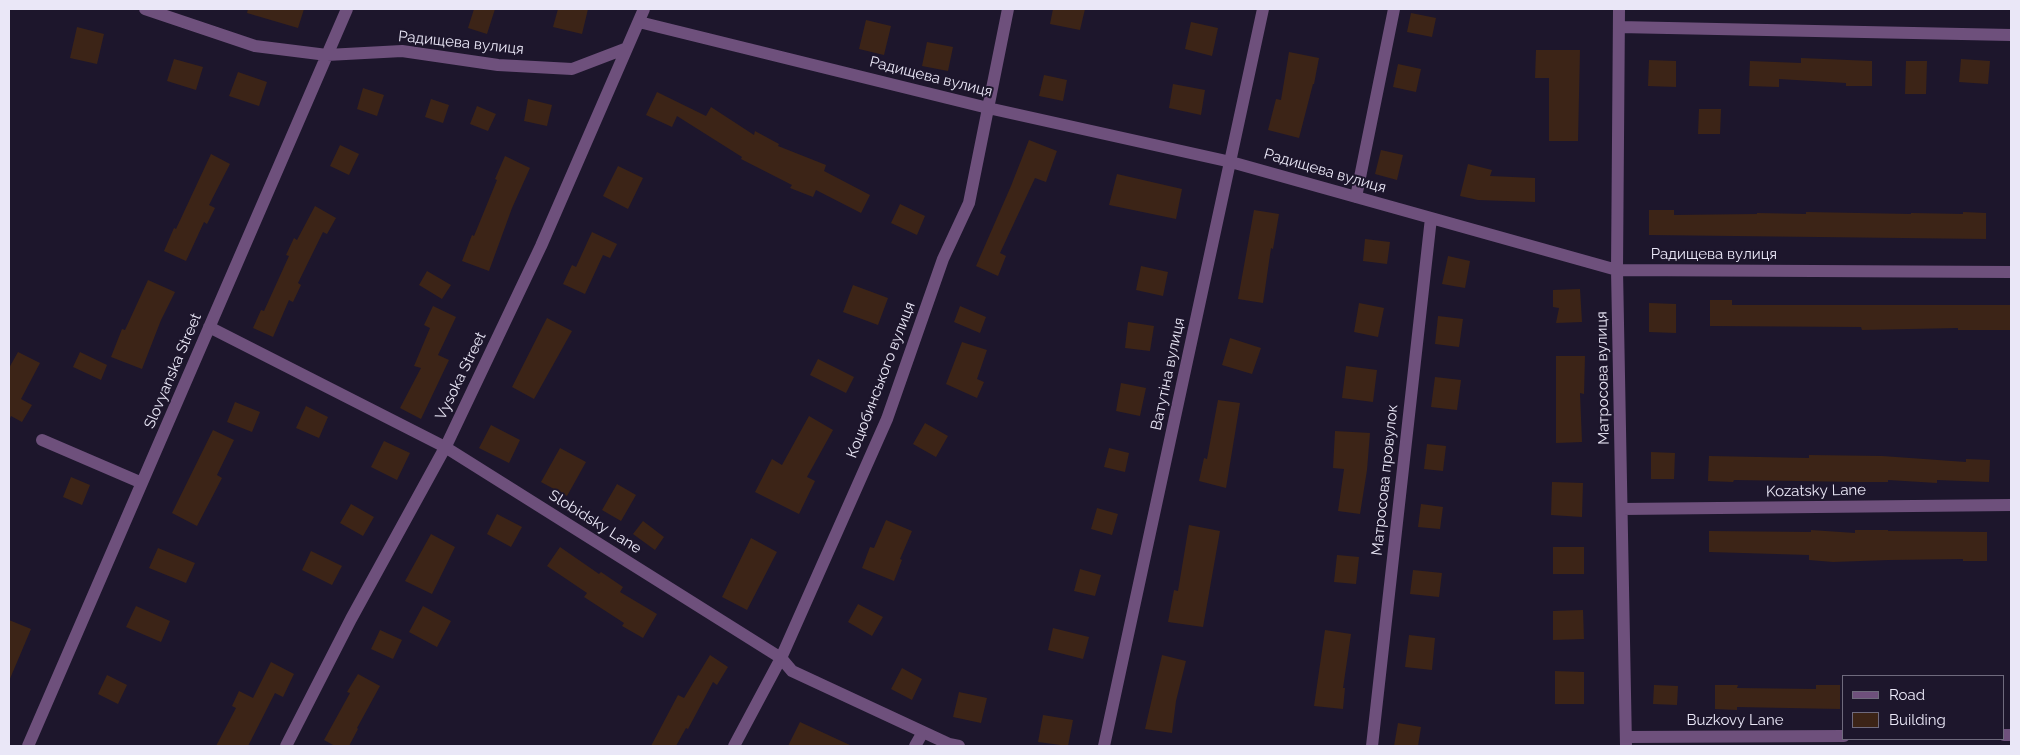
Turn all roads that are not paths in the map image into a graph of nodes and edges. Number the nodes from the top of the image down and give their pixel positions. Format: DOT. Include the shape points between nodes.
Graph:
graph roads {
  1 [pos="145,9"];
  2 [pos="347,9"];
  3 [pos="644,9"];
  4 [pos="1008,9"];
  5 [pos="1263,9"];
  6 [pos="1394,9"];
  7 [pos="1619,9"];
  8 [pos="639,22"];
  9 [pos="1620,27"];
  10 [pos="2011,35"];
  11 [pos="627,48"];
  12 [pos="327,55"];
  13 [pos="988,108"];
  14 [pos="1231,162"];
  15 [pos="1356,197"];
  16 [pos="1431,218"];
  17 [pos="1617,270"];
  18 [pos="2011,272"];
  19 [pos="209,328"];
  20 [pos="42,440"];
  21 [pos="445,446"];
  22 [pos="142,483"];
  23 [pos="2011,505"];
  24 [pos="1622,509"];
  25 [pos="781,658"];
  26 [pos="923,732"];
  27 [pos="1842,736"];
  28 [pos="1626,742"];
  29 [pos="28,746"];
  30 [pos="286,746"];
  31 [pos="734,746"];
  32 [pos="915,746"];
  33 [pos="958,746"];
  34 [pos="1104,746"];
  35 [pos="1372,746"];
  1 -- 12 [label="street, Радищева вулиця" via="255,46"];
  2 -- 12 [label="street, Slovyanska Street"];
  3 -- 8 [label="street, Vysoka Street"];
  4 -- 13 [label="street, Коцюбинського вулиця"];
  5 -- 14 [label="street, Ватутіна вулиця"];
  6 -- 15 [label="street"];
  7 -- 9 [label="street, Матросова вулиця"];
  8 -- 11 [label="street, Vysoka Street"];
  8 -- 13 [label="street, Радищева вулиця"];
  9 -- 10 [label="street"];
  9 -- 17 [label="street, Матросова вулиця"];
  11 -- 12 [label="street, Радищева вулиця" via="572,68 498,65 402,51"];
  11 -- 21 [label="street, Vysoka Street" via="542,246"];
  12 -- 19 [label="street, Slovyanska Street"];
  13 -- 14 [label="street, Радищева вулиця"];
  13 -- 25 [label="street, Коцюбинського вулиця" via="969,203 943,259 887,419"];
  14 -- 15 [label="street, Радищева вулиця"];
  14 -- 34 [label="street, Ватутіна вулиця"];
  15 -- 16 [label="street, Радищева вулиця"];
  16 -- 17 [label="street, Радищева вулиця"];
  16 -- 35 [label="street, Матросова провулок"];
  17 -- 18 [label="street, Радищева вулиця"];
  17 -- 24 [label="street, Матросова вулиця"];
  19 -- 21 [label="street, Slobidsky Lane"];
  19 -- 22 [label="street, Slovyanska Street"];
  20 -- 22 [label="street"];
  21 -- 25 [label="street, Slobidsky Lane"];
  21 -- 30 [label="street, Vysoka Street"];
  22 -- 29 [label="street, Slovyanska Street"];
  23 -- 24 [label="street, Kozatsky Lane"];
  24 -- 28 [label="street, Матросова вулиця"];
  25 -- 26 [label="street, Slobidsky Lane" via="792,671"];
  25 -- 31 [label="street, Коцюбинського вулиця"];
  26 -- 32 [label="street"];
  26 -- 33 [label="street, Slobidsky Lane"];
  27 -- 28 [label="street, Buzkovy Lane"];
}
